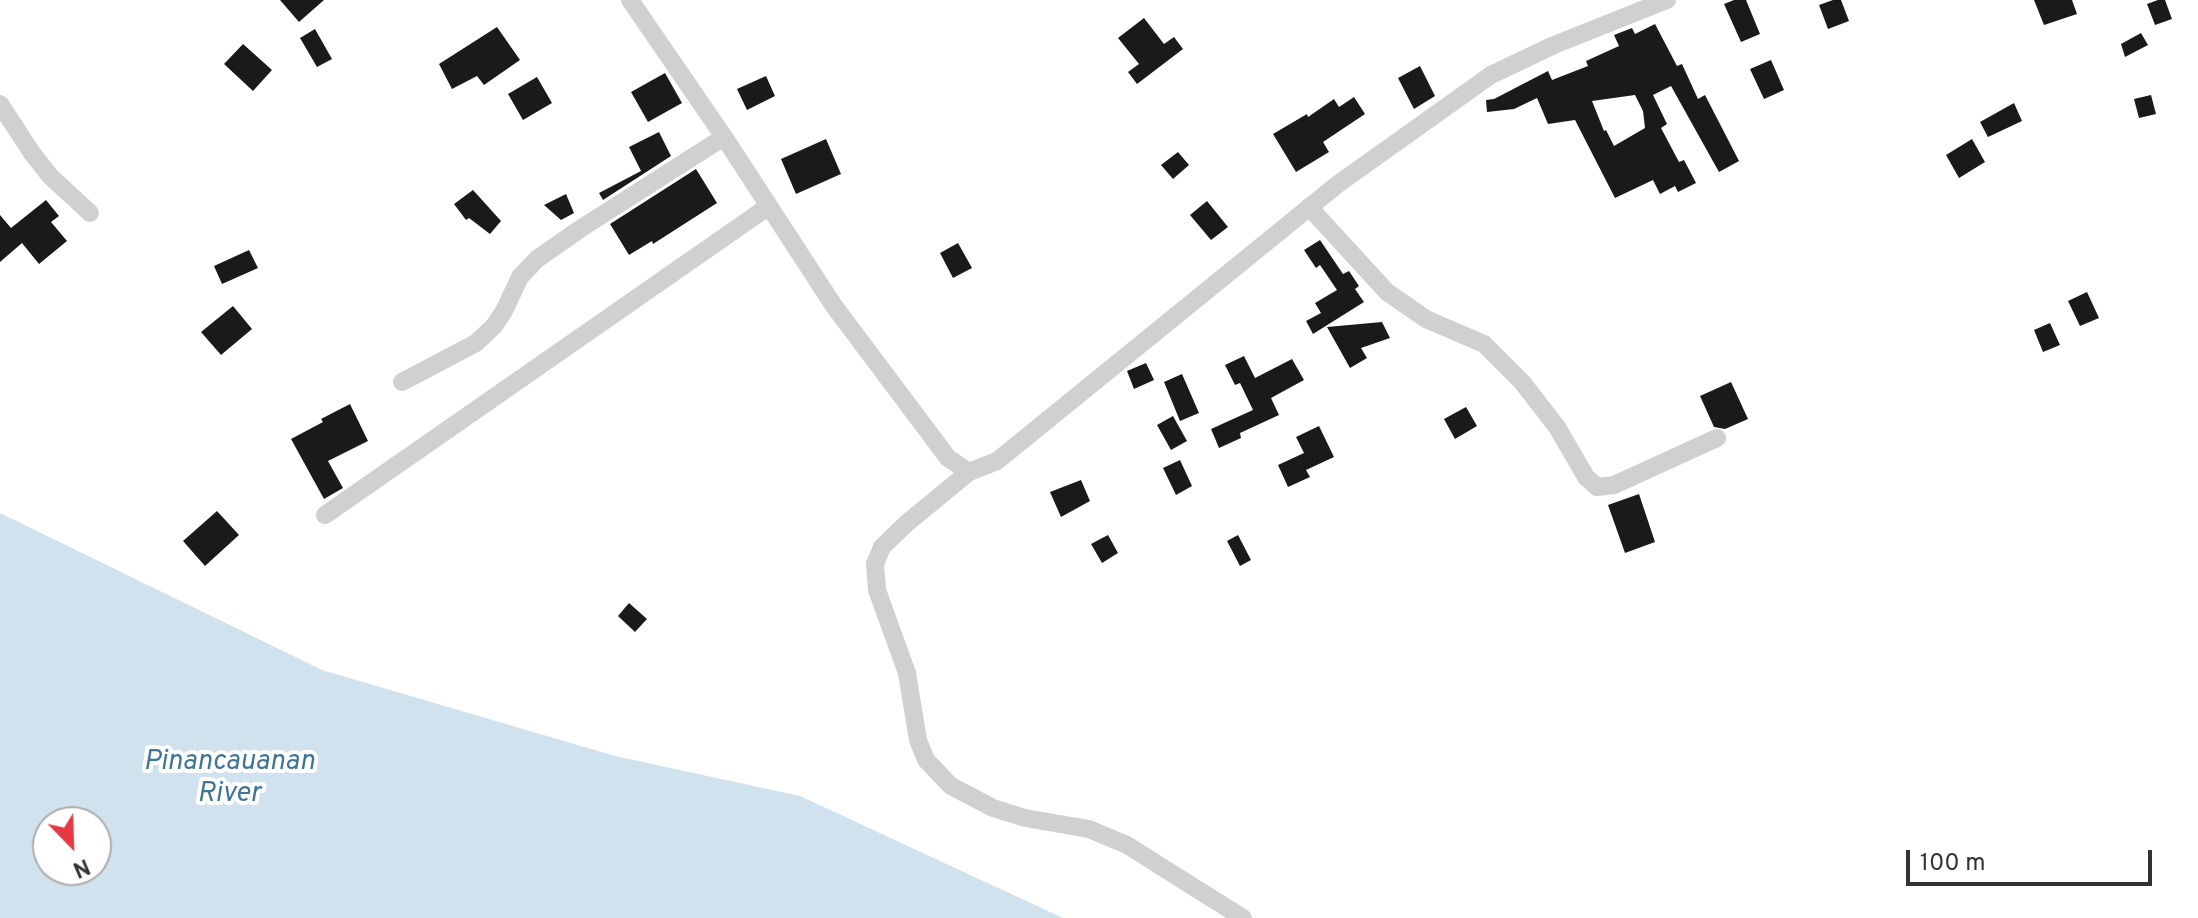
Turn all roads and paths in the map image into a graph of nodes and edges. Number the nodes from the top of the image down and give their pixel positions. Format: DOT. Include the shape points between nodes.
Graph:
graph roads {
  1 [pos="630,0"];
  2 [pos="1667,0"];
  3 [pos="0,104"];
  4 [pos="724,137"];
  5 [pos="769,206"];
  6 [pos="1309,207"];
  7 [pos="90,213"];
  8 [pos="402,382"];
  9 [pos="1717,438"];
  10 [pos="969,472"];
  11 [pos="325,515"];
  12 [pos="1243,918"];
  1 -- 4 [label="street"];
  2 -- 6 [label="street" via="1491,75"];
  3 -- 7 [label="street" via="41,165"];
  4 -- 5 [label="street"];
  4 -- 8 [label="street" via="537,259 520,277 494,326 476,343"];
  5 -- 10 [label="street" via="869,354 948,458"];
  5 -- 11 [label="street"];
  6 -- 9 [label="street" via="1387,292 1426,319 1484,344 1522,382 1597,487 1614,485"];
  6 -- 10 [label="street" via="997,461"];
  10 -- 12 [label="street" via="882,547 875,564 877,590 907,673 926,760 951,786 993,808 1089,829 1127,845"];
}
